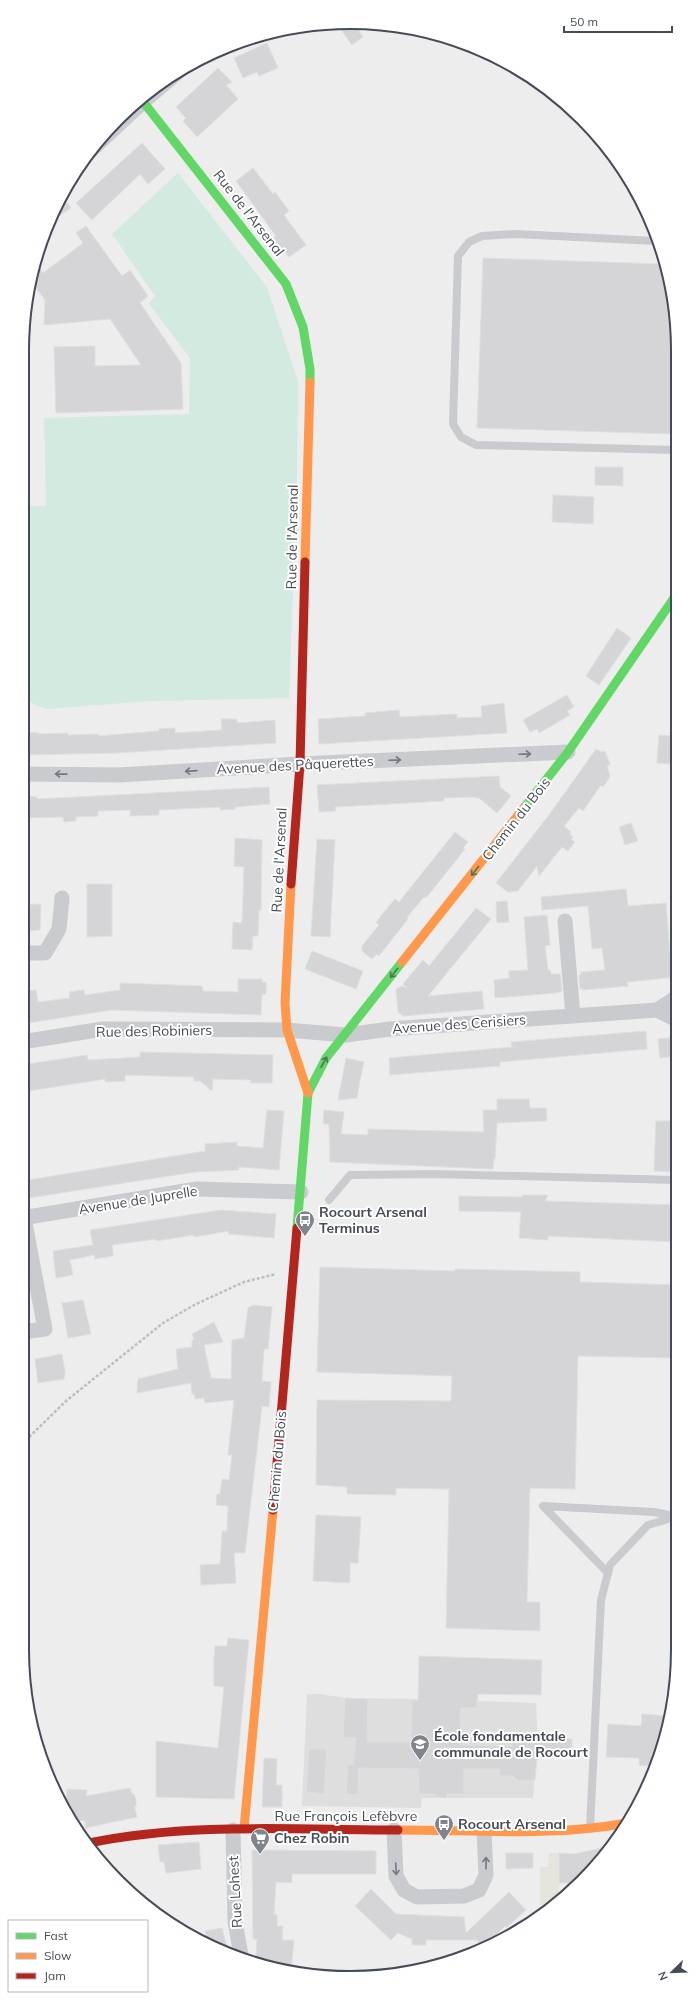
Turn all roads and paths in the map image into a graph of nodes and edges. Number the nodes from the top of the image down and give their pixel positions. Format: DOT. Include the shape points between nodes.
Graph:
graph roads {
  1 [pos="145,103"];
  2 [pos="652,241"];
  3 [pos="671,450"];
  4 [pos="671,602"];
  5 [pos="568,752"];
  6 [pos="300,764"];
  7 [pos="29,774"];
  8 [pos="62,898"];
  9 [pos="565,921"];
  10 [pos="29,953"];
  11 [pos="671,1001"];
  12 [pos="657,1010"];
  13 [pos="573,1016"];
  14 [pos="671,1017"];
  15 [pos="287,1030"];
  16 [pos="346,1035"];
  17 [pos="29,1041"];
  18 [pos="308,1093"];
  19 [pos="671,1180"];
  20 [pos="301,1192"];
  21 [pos="329,1200"];
  22 [pos="29,1217"];
  23 [pos="29,1248"];
  24 [pos="294,1271"];
  25 [pos="29,1331"];
  26 [pos="29,1437"];
  27 [pos="671,1515"];
  28 [pos="671,1518"];
  29 [pos="608,1573"];
  30 [pos="619,1824"];
  31 [pos="590,1828"];
  32 [pos="239,1829"];
  33 [pos="394,1830"];
  34 [pos="484,1831"];
  35 [pos="93,1842"];
  36 [pos="240,1952"];
  1 -- 6 [label="street, Rue de l'Arsenal" via="286,284 303,327 310,369"];
  2 -- 3 [label="lane" via="516,234 482,236 469,242 458,256 453,424 461,437 476,445"];
  4 -- 5 [label="street, Chemin du Bois"];
  6 -- 5 [label="street, Avenue des Pâquerettes, one-way"];
  5 -- 16 [label="street, Chemin du Bois, one-way"];
  6 -- 7 [label="street, Avenue des Pâquerettes, one-way" via="119,775"];
  6 -- 15 [label="street, Rue de l'Arsenal" via="285,1003"];
  8 -- 10 [label="street" via="59,929 45,953"];
  9 -- 13 [label="street"];
  11 -- 12 [label="street, Avenue des Cerisiers"];
  12 -- 13 [label="street, Avenue des Cerisiers"];
  12 -- 14 [label="street"];
  13 -- 16 [label="street, Avenue des Cerisiers" via="390,1029"];
  15 -- 16 [label="street"];
  15 -- 17 [label="street, Rue des Robiniers" via="103,1029"];
  15 -- 18 [label="street, Chemin du Bois"];
  18 -- 16 [label="street, Chemin du Bois, one-way" via="326,1058"];
  18 -- 20 [label="street, Chemin du Bois"];
  19 -- 21 [label="lane" via="434,1174 350,1175"];
  20 -- 22 [label="street, Avenue de Juprelle" via="197,1189"];
  20 -- 24 [label="street, Chemin du Bois"];
  23 -- 25 [label="street, Avenue de Juprelle" via="45,1329"];
  24 -- 26 [label="path" via="244,1282 196,1304 163,1323 66,1401"];
  24 -- 32 [label="street, Chemin du Bois"];
  27 -- 29 [label="lane" via="543,1506"];
  28 -- 29 [label="lane" via="648,1525 610,1565"];
  29 -- 31 [label="lane" via="601,1600"];
  30 -- 31 [label="street, Rue François Lefèbvre"];
  31 -- 34 [label="street, Rue François Lefèbvre"];
  32 -- 33 [label="street, Rue François Lefèbvre"];
  32 -- 35 [label="street, Rue François Lefèbvre" via="159,1831"];
  32 -- 36 [label="street, Rue Lohest" via="235,1922"];
  33 -- 34 [label="street, Rue François Lefèbvre"];
  33 -- 34 [label="street, one-way" via="396,1876 404,1890 416,1897 464,1896 479,1890 486,1875"];
}
